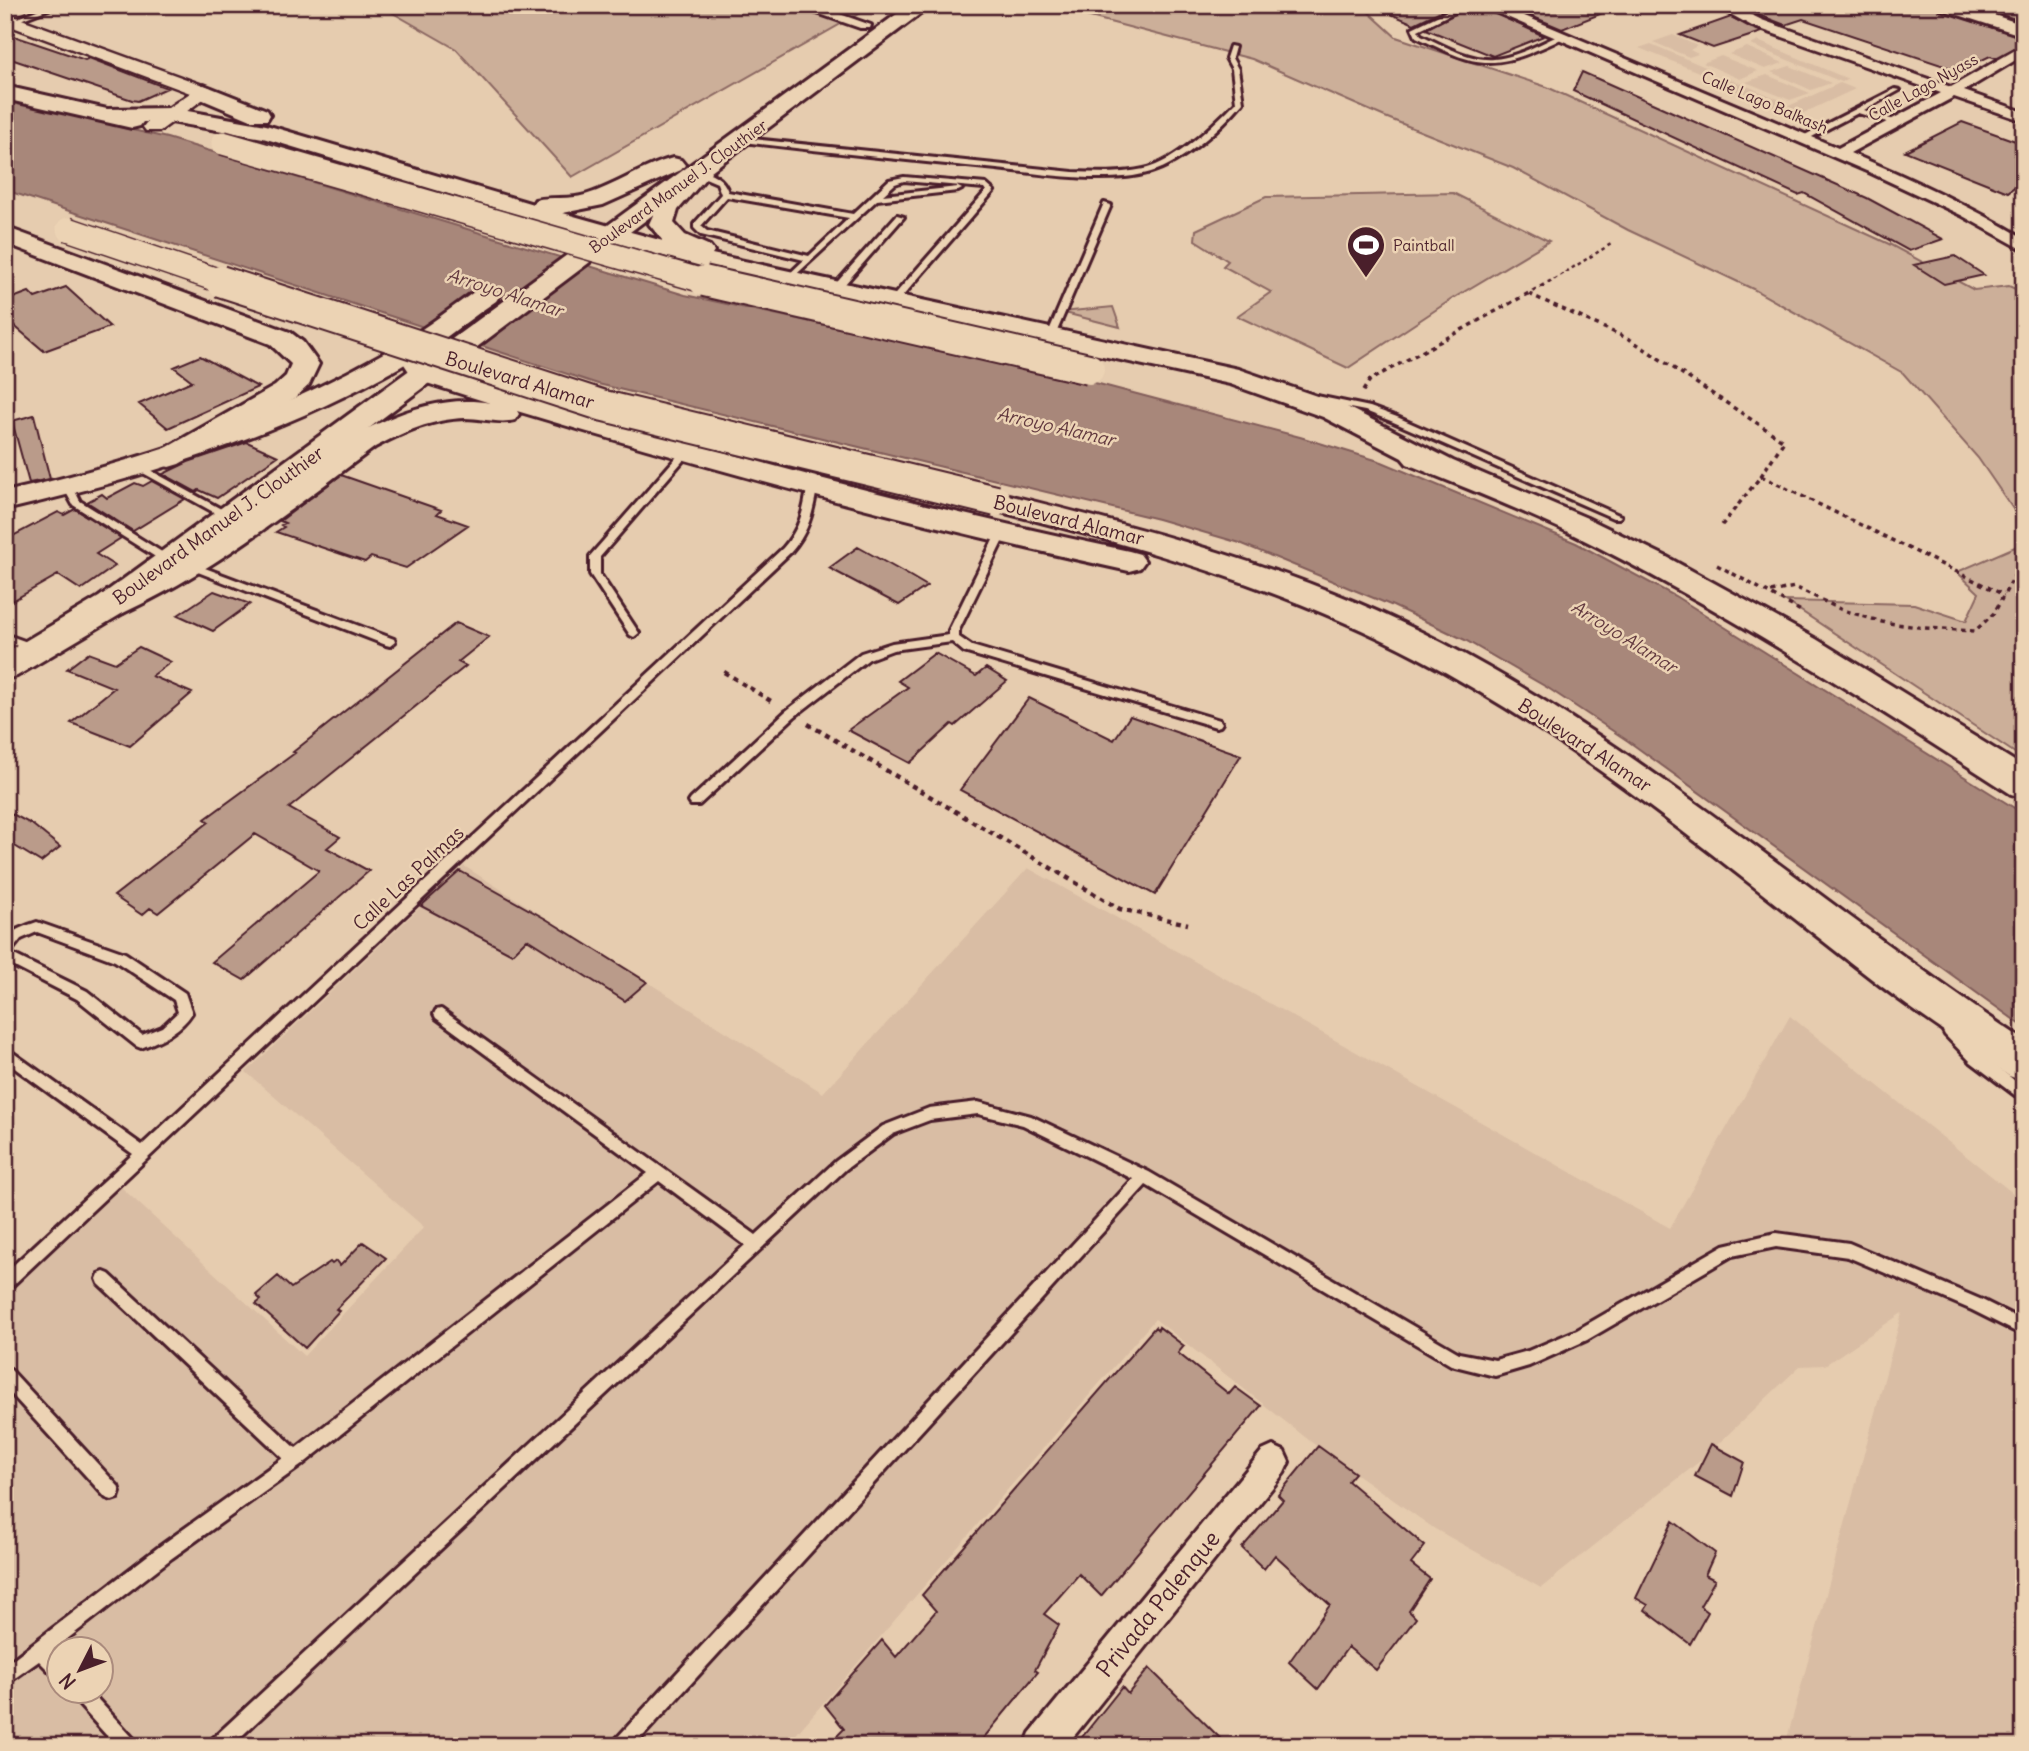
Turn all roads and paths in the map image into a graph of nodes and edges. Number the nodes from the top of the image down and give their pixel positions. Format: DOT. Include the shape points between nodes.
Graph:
graph roads {
  1 [pos="56,5"];
  2 [pos="800,5"];
  3 [pos="894,5"];
  4 [pos="922,5"];
  5 [pos="1466,5"];
  6 [pos="1485,5"];
  7 [pos="1720,5"];
  8 [pos="1946,5"];
  9 [pos="9,20"];
  10 [pos="865,26"];
  11 [pos="2024,31"];
  12 [pos="1564,36"];
  13 [pos="1231,47"];
  14 [pos="2024,49"];
  15 [pos="1897,90"];
  16 [pos="5,92"];
  17 [pos="204,92"];
  18 [pos="1951,93"];
  19 [pos="1857,110"];
  20 [pos="2024,117"];
  21 [pos="162,121"];
  22 [pos="1894,124"];
  23 [pos="1803,138"];
  24 [pos="743,140"];
  25 [pos="1839,153"];
  26 [pos="347,155"];
  27 [pos="673,165"];
  28 [pos="699,172"];
  29 [pos="986,186"];
  30 [pos="946,191"];
  31 [pos="725,194"];
  32 [pos="874,198"];
  33 [pos="498,201"];
  34 [pos="1107,205"];
  35 [pos="976,206"];
  36 [pos="900,217"];
  37 [pos="854,218"];
  38 [pos="56,225"];
  39 [pos="584,227"];
  40 [pos="5,234"];
  41 [pos="611,235"];
  42 [pos="1611,244"];
  43 [pos="2024,245"];
  44 [pos="810,259"];
  45 [pos="747,271"];
  46 [pos="788,280"];
  47 [pos="834,291"];
  48 [pos="1530,294"];
  49 [pos="892,303"];
  50 [pos="1050,338"];
  51 [pos="417,355"];
  52 [pos="1294,395"];
  53 [pos="1352,405"];
  54 [pos="624,436"];
  55 [pos="205,445"];
  56 [pos="685,453"];
  57 [pos="169,458"];
  58 [pos="136,466"];
  59 [pos="1441,466"];
  60 [pos="295,468"];
  61 [pos="1761,476"];
  62 [pos="67,485"];
  63 [pos="812,488"];
  64 [pos="5,501"];
  65 [pos="1616,516"];
  66 [pos="229,517"];
  67 [pos="1722,525"];
  68 [pos="1002,532"];
  69 [pos="2022,562"];
  70 [pos="179,563"];
  71 [pos="1276,580"];
  72 [pos="1770,593"];
  73 [pos="2004,596"];
  74 [pos="634,633"];
  75 [pos="5,637"];
  76 [pos="954,638"];
  77 [pos="390,642"];
  78 [pos="37,650"];
  79 [pos="5,668"];
  80 [pos="724,672"];
  81 [pos="790,714"];
  82 [pos="1216,723"];
  83 [pos="2024,785"];
  84 [pos="695,802"];
  85 [pos="1188,924"];
  86 [pos="5,950"];
  87 [pos="5,956"];
  88 [pos="1894,974"];
  89 [pos="441,1014"];
  90 [pos="5,1053"];
  91 [pos="2024,1063"];
  92 [pos="2024,1096"];
  93 [pos="141,1152"];
  94 [pos="659,1173"];
  95 [pos="1144,1177"];
  96 [pos="756,1244"];
  97 [pos="104,1279"];
  98 [pos="5,1283"];
  99 [pos="2024,1329"];
  100 [pos="5,1375"];
  101 [pos="296,1459"];
  102 [pos="1273,1462"];
  103 [pos="112,1492"];
  104 [pos="40,1649"];
  105 [pos="46,1655"];
  106 [pos="5,1676"];
  107 [pos="92,1706"];
  108 [pos="129,1746"];
  109 [pos="217,1746"];
  110 [pos="621,1746"];
  111 [pos="1043,1746"];
  1 -- 9 [label="lane"];
  2 -- 10 [label="street"];
  3 -- 10 [label="main road, Boulevard Manuel J. Clouthier"];
  4 -- 24 [label="main road, Boulevard Manuel J. Clouthier"];
  5 -- 12 [label="lane" via="1414,29 1418,36 1487,61"];
  6 -- 12 [label="street, Calle Lago Balkash"];
  7 -- 18 [label="street" via="1757,23"];
  8 -- 11 [label="main road"];
  9 -- 17 [label="main road"];
  10 -- 27 [label="main road, Boulevard Manuel J. Clouthier"];
  12 -- 23 [label="street, Calle Lago Balkash"];
  13 -- 24 [label="lane" via="1229,58 1240,102 1171,161 1147,171 1033,170"];
  14 -- 18 [label="street, Calle Lago Nyass"];
  15 -- 19 [label="lane"];
  16 -- 21 [label="main road" via="108,115"];
  17 -- 21 [label="main road"];
  17 -- 26 [label="main road"];
  18 -- 20 [label="street"];
  18 -- 22 [label="street, Calle Lago Nyass"];
  19 -- 22 [label="lane"];
  19 -- 23 [label="lane"];
  21 -- 26 [label="main road" via="266,132"];
  21 -- 59 [label="main road, bridge" via="223,143 716,285 1264,410"];
  22 -- 25 [label="street, Calle Lago Nyass"];
  23 -- 25 [label="street, Calle Lago Balkash"];
  24 -- 28 [label="main road, Boulevard Manuel J. Clouthier"];
  25 -- 43 [label="street, Calle Lago Balkash"];
  26 -- 33 [label="main road"];
  27 -- 33 [label="main road" via="585,204"];
  27 -- 39 [label="main road, Boulevard Manuel J. Clouthier"];
  28 -- 31 [label="lane" via="716,177 724,184"];
  28 -- 41 [label="main road, Boulevard Manuel J. Clouthier"];
  28 -- 45 [label="main road" via="668,205 661,224 676,240"];
  29 -- 30 [label="lane"];
  29 -- 32 [label="lane" via="904,179 892,182"];
  29 -- 35 [label="lane" via="990,191"];
  30 -- 32 [label="lane"];
  30 -- 35 [label="lane"];
  31 -- 37 [label="lane"];
  31 -- 44 [label="lane" via="697,226 704,233"];
  32 -- 37 [label="lane"];
  33 -- 39 [label="main road"];
  34 -- 50 [label="lane"];
  35 -- 49 [label="lane"];
  36 -- 47 [label="lane"];
  37 -- 44 [label="lane"];
  38 -- 71 [label="main road, Boulevard Alamar, bridge" via="604,406 1171,546"];
  39 -- 41 [label="main road"];
  39 -- 51 [label="main road, Boulevard Manuel J. Clouthier"];
  40 -- 57 [label="main road" via="280,338 305,364 299,379 285,392"];
  41 -- 45 [label="main road"];
  41 -- 51 [label="main road, Boulevard Manuel J. Clouthier" via="462,345"];
  42 -- 48 [label="path"];
  44 -- 46 [label="lane"];
  45 -- 46 [label="main road"];
  46 -- 47 [label="main road"];
  47 -- 49 [label="main road"];
  48 -- 53 [label="path" via="1370,380"];
  48 -- 61 [label="path" via="1631,340 1784,440"];
  49 -- 50 [label="main road"];
  50 -- 52 [label="main road" via="1214,372"];
  51 -- 54 [label="main road"];
  51 -- 55 [label="main road, Boulevard Manuel J. Clouthier"];
  51 -- 60 [label="main road, Boulevard Manuel J. Clouthier"];
  52 -- 53 [label="lane"];
  52 -- 59 [label="main road" via="1372,428"];
  53 -- 65 [label="lane"];
  54 -- 56 [label="main road"];
  54 -- 70 [label="main road" via="573,433 481,410 422,415 365,442"];
  55 -- 57 [label="main road, Boulevard Manuel J. Clouthier"];
  55 -- 60 [label="main road" via="272,428 296,427 305,430 310,444"];
  56 -- 63 [label="main road"];
  56 -- 74 [label="lane" via="596,556 595,574"];
  57 -- 58 [label="main road, Boulevard Manuel J. Clouthier"];
  58 -- 62 [label="main road, Boulevard Manuel J. Clouthier"];
  58 -- 66 [label="lane"];
  59 -- 83 [label="main road" via="1644,557 1763,620"];
  60 -- 66 [label="main road, Boulevard Manuel J. Clouthier"];
  61 -- 67 [label="path"];
  61 -- 73 [label="path"];
  62 -- 64 [label="main road, Boulevard Manuel J. Clouthier"];
  62 -- 70 [label="lane" via="76,503"];
  63 -- 68 [label="main road"];
  63 -- 93 [label="lane, Calle Las Palmas" via="806,525 787,550"];
  66 -- 70 [label="main road, Boulevard Manuel J. Clouthier"];
  68 -- 71 [label="main road" via="1186,572"];
  68 -- 76 [label="lane"];
  69 -- 73 [label="path"];
  70 -- 77 [label="lane"];
  70 -- 78 [label="main road, Boulevard Manuel J. Clouthier"];
  71 -- 88 [label="main road, Boulevard Alamar" via="1420,645 1579,739 1682,810"];
  72 -- 73 [label="path" via="1794,587 1874,623 1975,631"];
  75 -- 78 [label="lane"];
  76 -- 81 [label="lane" via="865,656"];
  76 -- 82 [label="lane" via="968,649"];
  78 -- 79 [label="main road, Boulevard Manuel J. Clouthier"];
  80 -- 81 [label="path"];
  81 -- 84 [label="lane"];
  81 -- 85 [label="path" via="1120,909"];
  86 -- 87 [label="lane" via="17,935 37,927 120,957 180,996 185,1013 167,1031 141,1042 82,995"];
  88 -- 91 [label="main road, Boulevard Alamar"];
  88 -- 92 [label="lane" via="1976,1058"];
  89 -- 94 [label="lane"];
  90 -- 93 [label="lane"];
  93 -- 98 [label="lane, Calle Las Palmas"];
  94 -- 96 [label="lane"];
  94 -- 101 [label="lane"];
  95 -- 96 [label="lane" via="1026,1120 978,1108 929,1114 888,1129"];
  95 -- 99 [label="lane" via="1456,1360 1495,1368 1582,1335 1729,1250 1776,1240 1849,1250"];
  95 -- 110 [label="lane"];
  96 -- 109 [label="lane"];
  97 -- 101 [label="lane"];
  100 -- 103 [label="lane"];
  101 -- 104 [label="lane"];
  102 -- 111 [label="street, Privada Palenque"];
  104 -- 105 [label="lane"];
  104 -- 106 [label="lane"];
  107 -- 108 [label="lane"];
}
